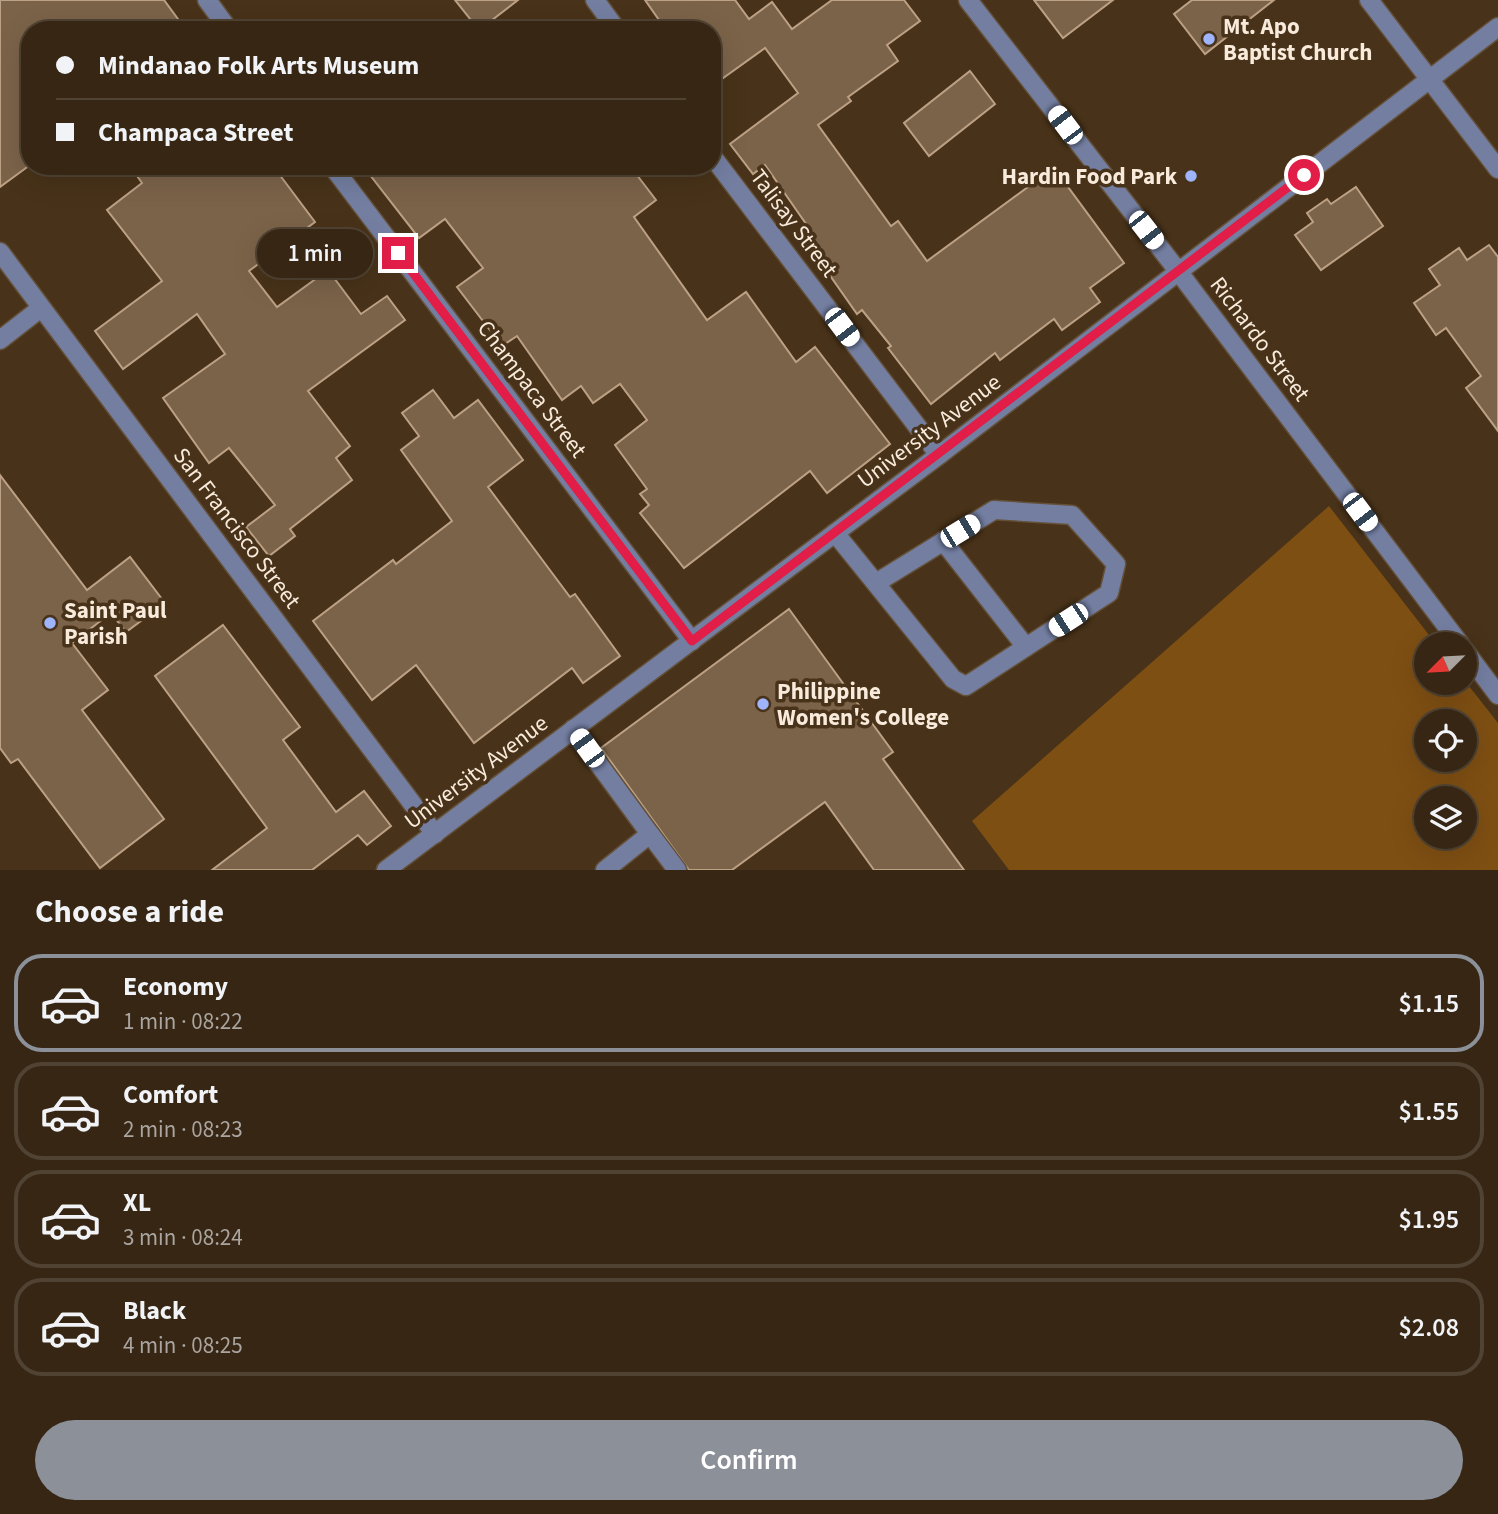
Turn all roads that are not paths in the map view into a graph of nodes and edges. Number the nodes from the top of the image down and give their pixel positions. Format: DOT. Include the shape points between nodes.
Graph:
graph roads {
  1 [pos="207,0"];
  2 [pos="595,0"];
  3 [pos="968,0"];
  4 [pos="1369,0"];
  5 [pos="222,21"];
  6 [pos="610,21"];
  7 [pos="1498,27"];
  8 [pos="1429,79"];
  9 [pos="721,168"];
  10 [pos="1498,169"];
  11 [pos="339,175"];
  12 [pos="0,252"];
  13 [pos="1178,271"];
  14 [pos="41,308"];
  15 [pos="0,340"];
  16 [pos="939,455"];
  17 [pos="835,533"];
  18 [pos="943,541"];
  19 [pos="876,583"];
  20 [pos="1451,632"];
  21 [pos="692,641"];
  22 [pos="1026,648"];
  23 [pos="1477,667"];
  24 [pos="1498,695"];
  25 [pos="573,729"];
  26 [pos="435,834"];
  27 [pos="650,834"];
  28 [pos="386,870"];
  29 [pos="605,870"];
  30 [pos="677,870"];
  1 -- 5 [label="street"];
  2 -- 6 [label="street"];
  3 -- 13 [label="street, Richardo Street"];
  4 -- 8 [label="street"];
  7 -- 8 [label="street, University Avenue"];
  8 -- 10 [label="street"];
  8 -- 13 [label="street, University Avenue"];
  9 -- 16 [label="street, Talisay Street"];
  11 -- 21 [label="street, Champaca Street"];
  12 -- 14 [label="street, San Francisco Street"];
  13 -- 16 [label="street, University Avenue"];
  13 -- 20 [label="street, Richardo Street"];
  14 -- 15 [label="street"];
  14 -- 26 [label="street, San Francisco Street"];
  16 -- 17 [label="street, University Avenue"];
  17 -- 19 [label="street"];
  17 -- 21 [label="street, University Avenue"];
  18 -- 19 [label="street"];
  18 -- 22 [label="street"];
  18 -- 22 [label="street" via="994,510 1072,515 1116,564 1109,593"];
  19 -- 22 [label="street" via="953,679 966,686"];
  21 -- 25 [label="street, University Avenue"];
  23 -- 24 [label="street"];
  25 -- 26 [label="street, University Avenue"];
  25 -- 27 [label="street"];
  26 -- 28 [label="street, University Avenue"];
  27 -- 29 [label="street"];
  27 -- 30 [label="street"];
}
